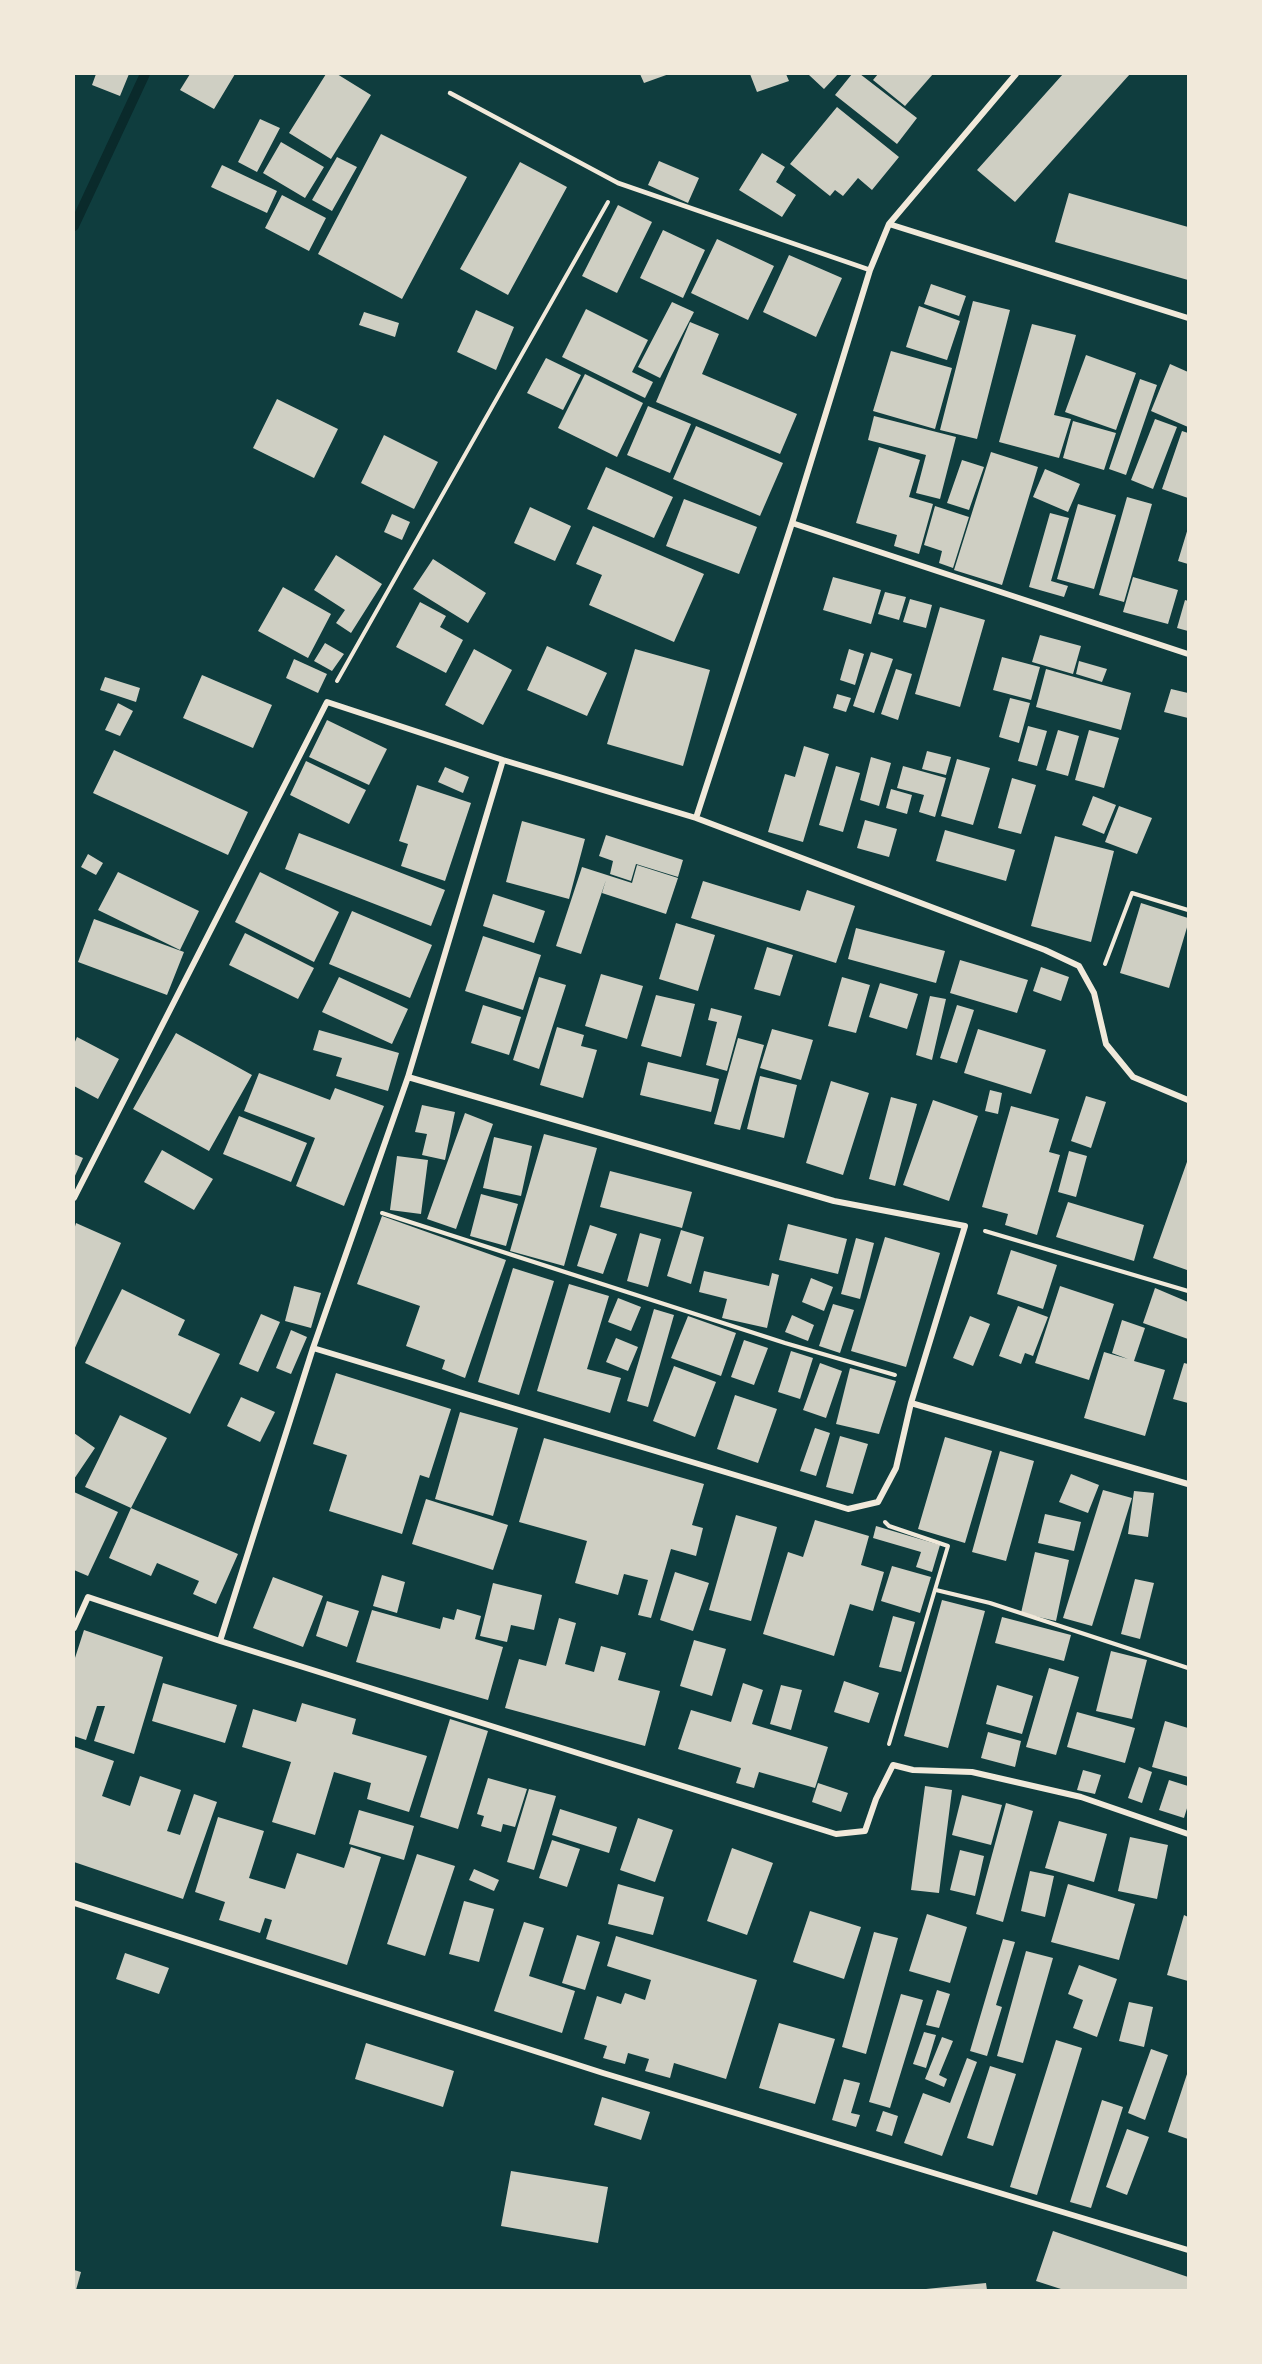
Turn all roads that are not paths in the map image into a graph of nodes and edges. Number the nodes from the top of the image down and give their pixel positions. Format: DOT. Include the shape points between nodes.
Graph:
graph roads {
  1 [pos="1016,74"];
  2 [pos="450,93"];
  3 [pos="889,224"];
  4 [pos="870,270"];
  5 [pos="1188,318"];
  6 [pos="792,524"];
  7 [pos="1188,654"];
  8 [pos="502,760"];
  9 [pos="696,818"];
  10 [pos="408,1077"];
  11 [pos="1188,1100"];
  12 [pos="74,1198"];
  13 [pos="313,1348"];
  14 [pos="911,1404"];
  15 [pos="1188,1484"];
  16 [pos="74,1628"];
  17 [pos="220,1641"];
  18 [pos="1188,1834"];
  19 [pos="74,1904"];
  20 [pos="1188,2250"];
  1 -- 3 [label="street"];
  2 -- 4 [label="lane" via="618,183"];
  3 -- 4 [label="street"];
  3 -- 5 [label="street"];
  4 -- 6 [label="street"];
  6 -- 7 [label="street"];
  6 -- 9 [label="street"];
  8 -- 9 [label="street"];
  8 -- 10 [label="street"];
  8 -- 12 [label="street" via="327,702"];
  9 -- 11 [label="street" via="1079,966 1094,993 1106,1044 1133,1077"];
  10 -- 13 [label="street"];
  10 -- 14 [label="street" via="834,1201 965,1226"];
  13 -- 14 [label="street" via="848,1509 878,1502 896,1468"];
  13 -- 17 [label="street"];
  14 -- 15 [label="street"];
  16 -- 17 [label="street" via="88,1596"];
  17 -- 18 [label="street" via="836,1834 865,1831 893,1765 913,1770 972,1772 1070,1794"];
  19 -- 20 [label="street" via="603,2073"];
}
